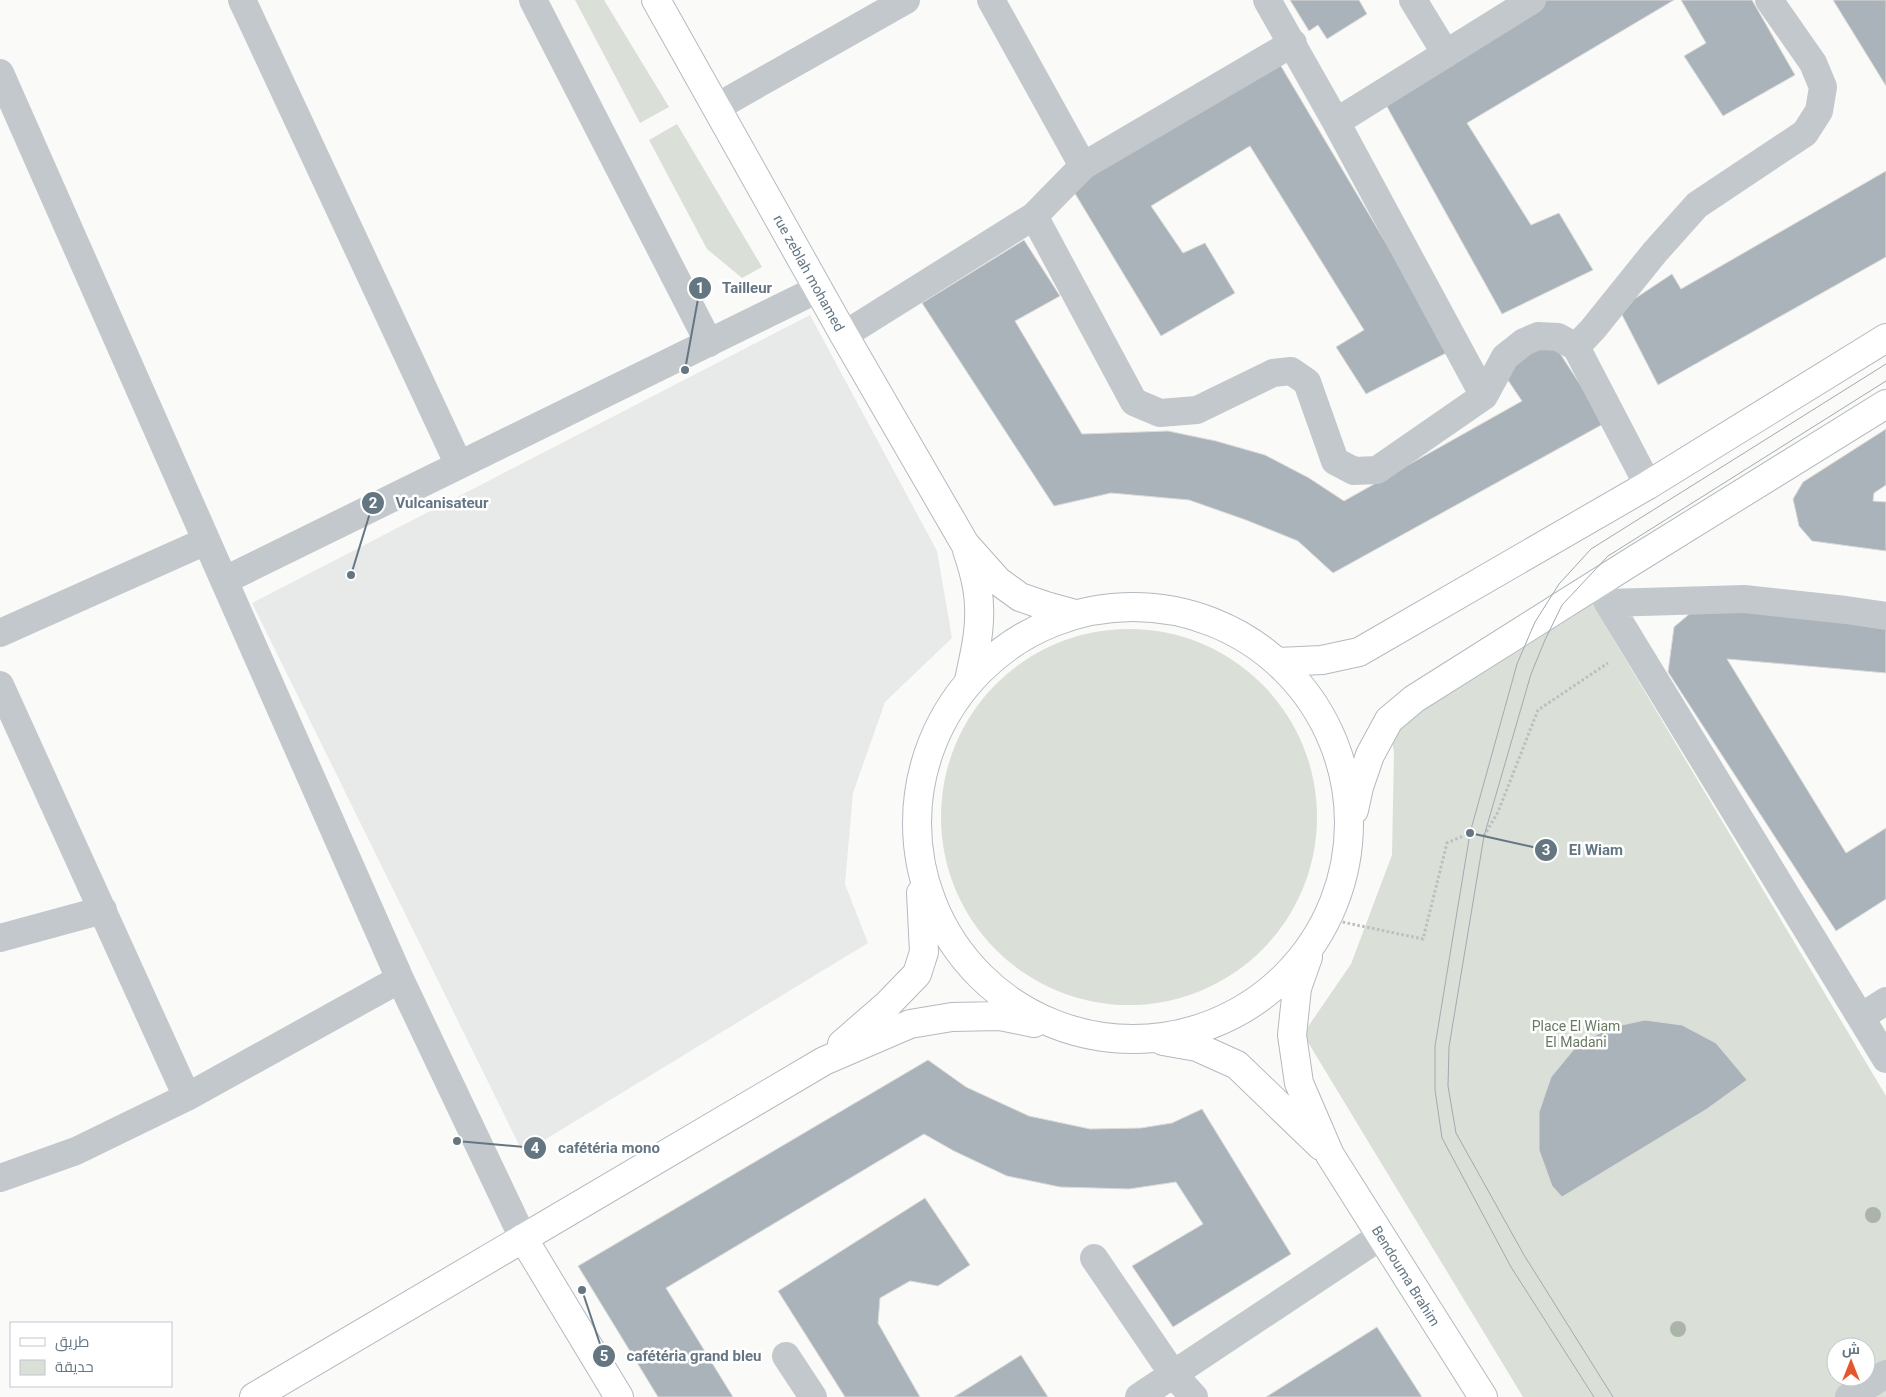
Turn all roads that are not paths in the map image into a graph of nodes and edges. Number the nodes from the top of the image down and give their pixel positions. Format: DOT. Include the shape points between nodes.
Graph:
graph roads {
  1 [pos="242,0"];
  2 [pos="533,0"];
  3 [pos="656,0"];
  4 [pos="906,0"];
  5 [pos="991,0"];
  6 [pos="1267,0"];
  7 [pos="1413,0"];
  8 [pos="1532,0"];
  9 [pos="1769,0"];
  10 [pos="1292,43"];
  11 [pos="1446,54"];
  12 [pos="0,73"];
  13 [pos="717,107"];
  14 [pos="1336,122"];
  15 [pos="1083,166"];
  16 [pos="1034,216"];
  17 [pos="818,289"];
  18 [pos="844,335"];
  19 [pos="1886,338"];
  20 [pos="709,343"];
  21 [pos="1576,347"];
  22 [pos="1484,396"];
  23 [pos="1886,404"];
  24 [pos="459,465"];
  25 [pos="1648,485"];
  26 [pos="206,541"];
  27 [pos="965,544"];
  28 [pos="225,580"];
  29 [pos="1603,593"];
  30 [pos="1075,614"];
  31 [pos="1886,616"];
  32 [pos="0,633"];
  33 [pos="1278,662"];
  34 [pos="969,680"];
  35 [pos="0,685"];
  36 [pos="1350,828"];
  37 [pos="919,862"];
  38 [pos="102,910"];
  39 [pos="0,938"];
  40 [pos="1312,945"];
  41 [pos="400,979"];
  42 [pos="1886,1001"];
  43 [pos="1860,1017"];
  44 [pos="1075,1032"];
  45 [pos="1152,1038"];
  46 [pos="1886,1059"];
  47 [pos="824,1061"];
  48 [pos="188,1097"];
  49 [pos="1330,1155"];
  50 [pos="0,1178"];
  51 [pos="1381,1236"];
  52 [pos="523,1238"];
  53 [pos="1094,1258"];
  54 [pos="786,1356"];
  55 [pos="1172,1374"];
  56 [pos="1886,1374"];
  57 [pos="254,1397"];
  58 [pos="619,1397"];
  59 [pos="813,1397"];
  60 [pos="1139,1397"];
  61 [pos="1194,1397"];
  62 [pos="1483,1397"];
  63 [pos="1849,1397"];
  1 -- 24 [label="street"];
  2 -- 20 [label="street"];
  3 -- 13 [label="main road, rue zeblah mohamed"];
  4 -- 13 [label="street"];
  5 -- 15 [label="street"];
  6 -- 10 [label="street"];
  7 -- 11 [label="street"];
  8 -- 11 [label="street"];
  9 -- 21 [label="street" via="1813,63 1823,87 1820,111 1805,133 1697,204"];
  10 -- 14 [label="street"];
  10 -- 15 [label="street"];
  11 -- 14 [label="street"];
  12 -- 26 [label="street"];
  13 -- 17 [label="main road, rue zeblah mohamed"];
  14 -- 22 [label="street"];
  15 -- 16 [label="street"];
  16 -- 18 [label="street"];
  16 -- 22 [label="street" via="1134,402 1160,413 1196,410 1273,373 1291,372 1307,382 1334,461 1354,471 1377,470"];
  17 -- 18 [label="main road, rue zeblah mohamed"];
  17 -- 20 [label="street"];
  18 -- 27 [label="main road, rue zeblah mohamed"];
  19 -- 25 [label="main road"];
  20 -- 24 [label="street"];
  21 -- 22 [label="street" via="1558,337 1538,336 1524,342 1505,357"];
  21 -- 25 [label="street"];
  23 -- 29 [label="main road"];
  24 -- 28 [label="street"];
  25 -- 33 [label="main road" via="1359,652 1322,660"];
  26 -- 28 [label="street"];
  26 -- 32 [label="street"];
  27 -- 30 [label="main road" via="998,581 1020,597"];
  27 -- 34 [label="main road" via="977,587 980,613"];
  28 -- 41 [label="street"];
  29 -- 31 [label="street" via="1744,599"];
  29 -- 36 [label="main road" via="1414,699 1389,720 1370,756"];
  29 -- 43 [label="street"];
  30 -- 33 [label="main road" via="1147,606 1217,623"];
  30 -- 34 [label="main road" via="1051,622 1006,646"];
  33 -- 36 [label="main road" via="1309,696 1332,737 1346,782"];
  34 -- 37 [label="main road" via="934,735 916,797"];
  35 -- 38 [label="street"];
  36 -- 40 [label="main road" via="1344,875 1328,918"];
  37 -- 44 [label="main road" via="937,916 972,969 1003,996 1037,1018"];
  37 -- 47 [label="main road" via="924,952 917,974"];
  38 -- 39 [label="street"];
  38 -- 48 [label="street"];
  40 -- 45 [label="main road" via="1288,975 1258,1000 1225,1019 1189,1032"];
  40 -- 49 [label="main road" via="1297,988 1292,1036 1298,1083"];
  41 -- 48 [label="street"];
  41 -- 52 [label="street"];
  42 -- 43 [label="street"];
  43 -- 46 [label="street"];
  44 -- 45 [label="main road" via="1113,1038"];
  44 -- 47 [label="main road" via="1000,1016 952,1017 910,1024"];
  45 -- 49 [label="main road" via="1197,1047 1237,1065"];
  47 -- 52 [label="main road"];
  48 -- 50 [label="street" via="76,1151"];
  49 -- 51 [label="main road, Bendouma Brahim"];
  51 -- 55 [label="street"];
  51 -- 62 [label="main road, Bendouma Brahim"];
  52 -- 57 [label="main road"];
  52 -- 58 [label="main road"];
  53 -- 55 [label="street"];
  54 -- 59 [label="street"];
  55 -- 60 [label="street"];
  55 -- 61 [label="street"];
  56 -- 63 [label="street"];
}
